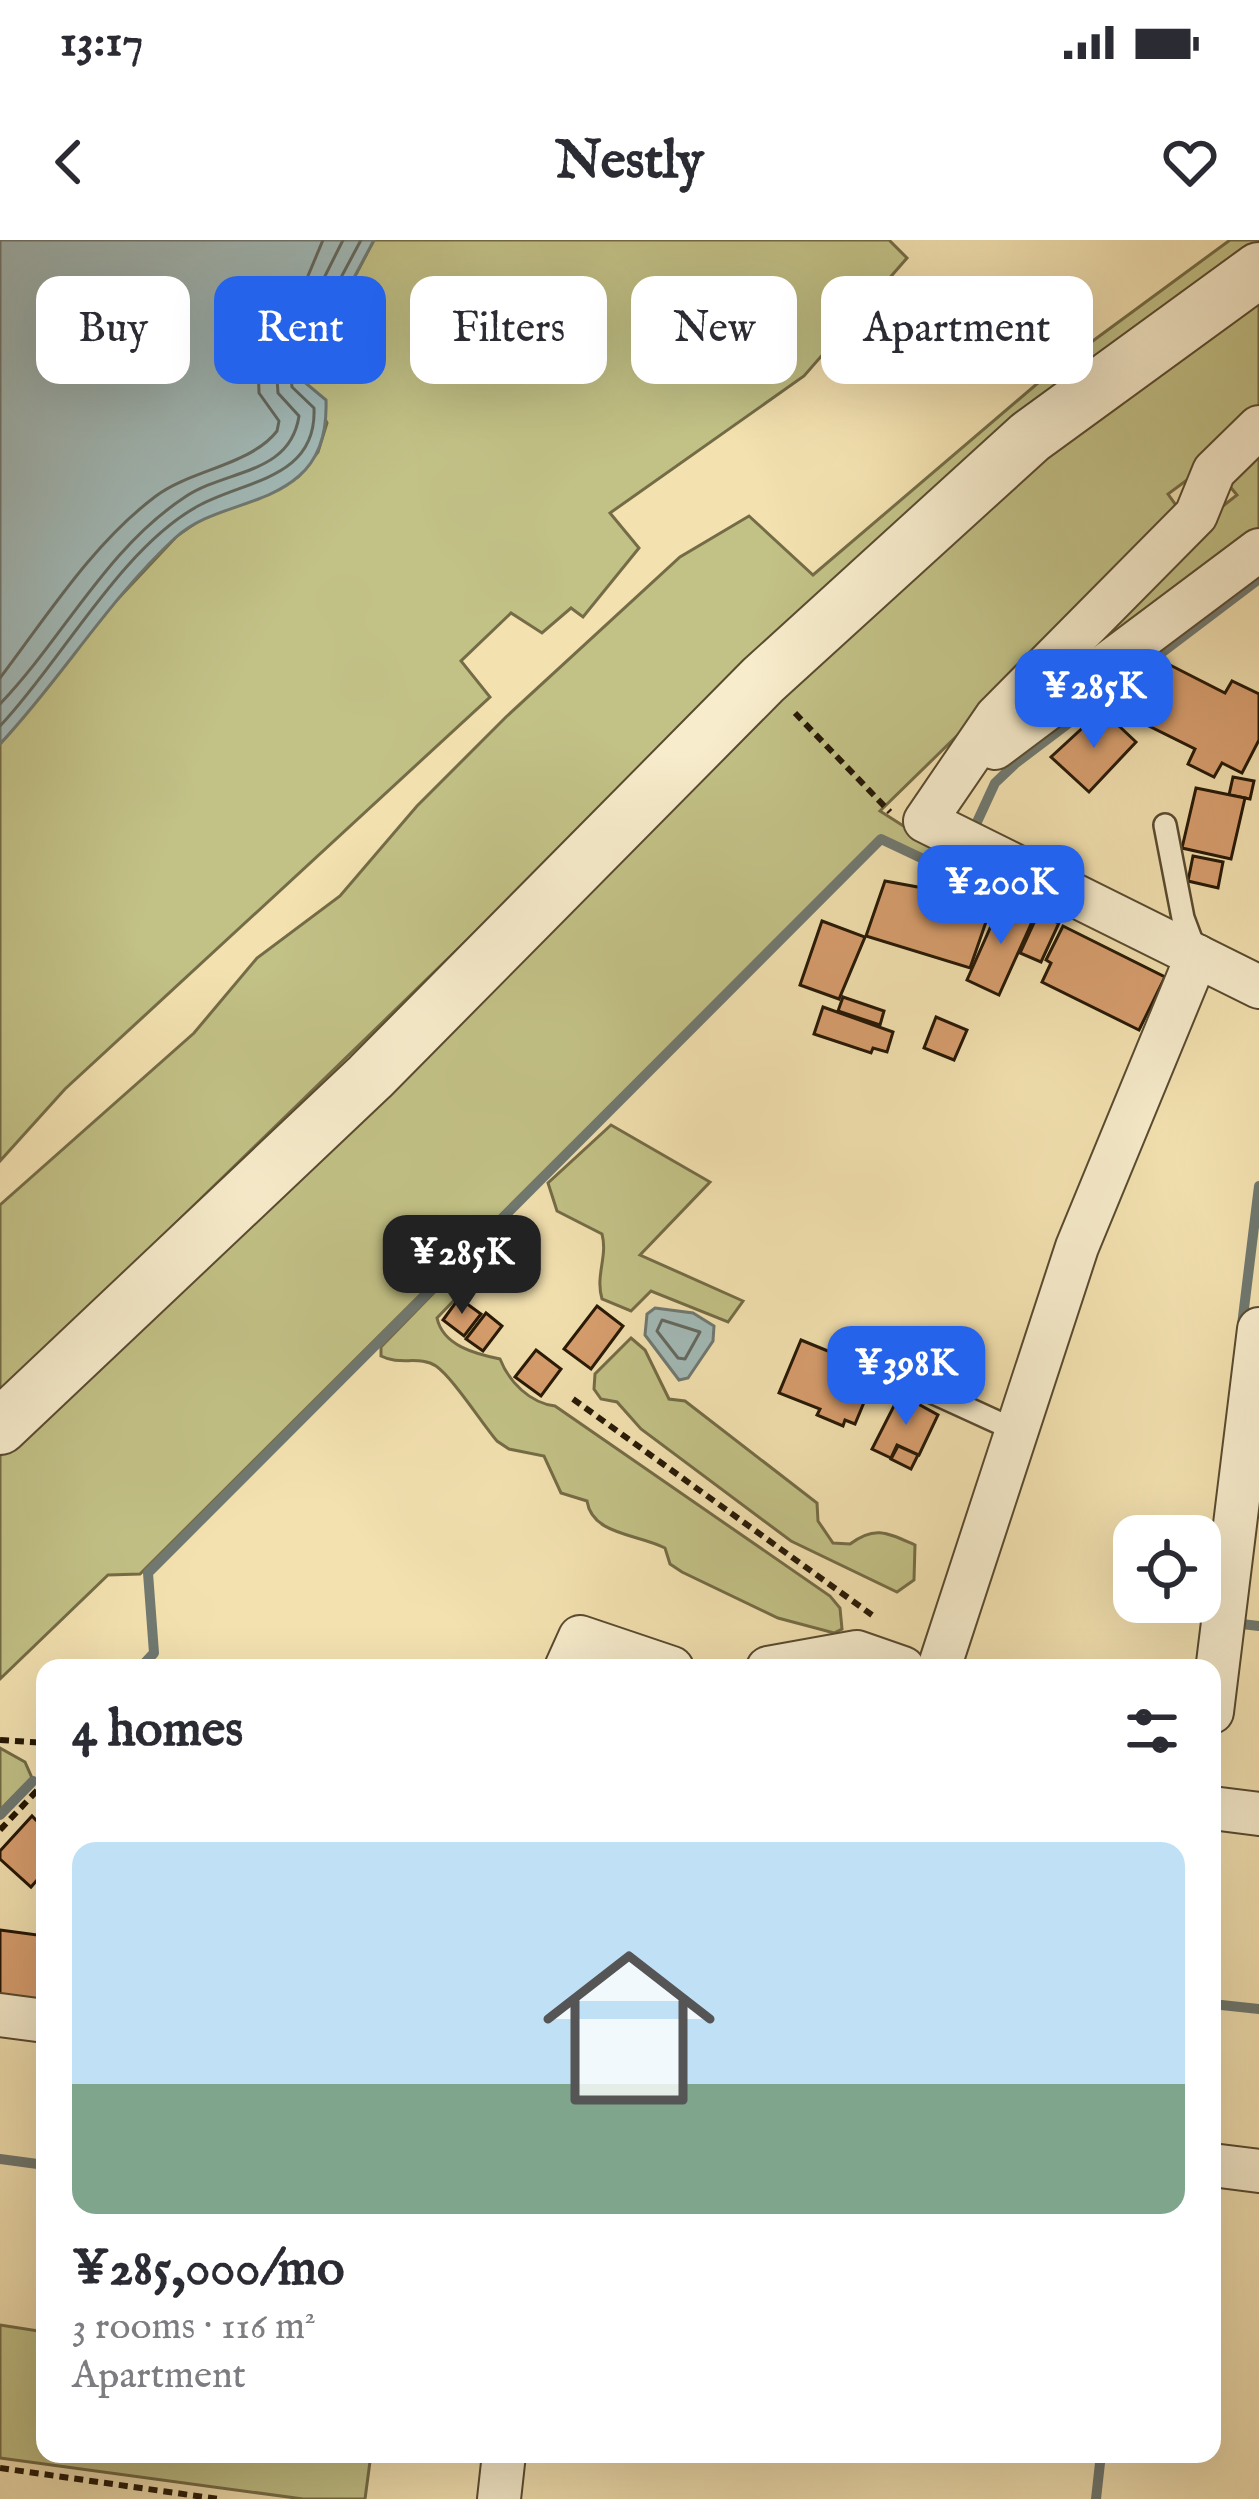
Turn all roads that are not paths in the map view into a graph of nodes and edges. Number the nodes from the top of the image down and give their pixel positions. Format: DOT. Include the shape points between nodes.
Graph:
graph roads {
  1 [pos="1259,270"];
  2 [pos="1259,427"];
  3 [pos="1259,550"];
  4 [pos="951,781"];
  5 [pos="1166,825"];
  6 [pos="1197,956"];
  7 [pos="1259,987"];
  8 [pos="1259,1329"];
  9 [pos="912,1383"];
  10 [pos="0,1427"];
  11 [pos="1016,1431"];
  12 [pos="570,1659"];
  13 [pos="645,1659"];
  14 [pos="818,1659"];
  15 [pos="890,1659"];
  16 [pos="930,1659"];
  17 [pos="1219,1659"];
  18 [pos="1221,1809"];
  19 [pos="1259,1814"];
  20 [pos="0,2015"];
  21 [pos="36,2020"];
  22 [pos="1221,2166"];
  23 [pos="1259,2171"];
  24 [pos="503,2463"];
  25 [pos="499,2499"];
  1 -- 10 [label="street" via="1030,437 763,680 370,1077"];
  2 -- 4 [label="street" via="1214,471 1196,515 996,717"];
  3 -- 4 [label="street"];
  4 -- 6 [label="street" via="925,820"];
  5 -- 6 [label="lane"];
  6 -- 7 [label="street"];
  6 -- 11 [label="street" via="1077,1247"];
  8 -- 17 [label="street"];
  9 -- 11 [label="lane"];
  11 -- 16 [label="street"];
  12 -- 13 [label="street" via="580,1637"];
  14 -- 15 [label="street" via="857,1652"];
  18 -- 19 [label="street"];
  20 -- 21 [label="street"];
  22 -- 23 [label="street"];
  24 -- 25 [label="street"];
}
